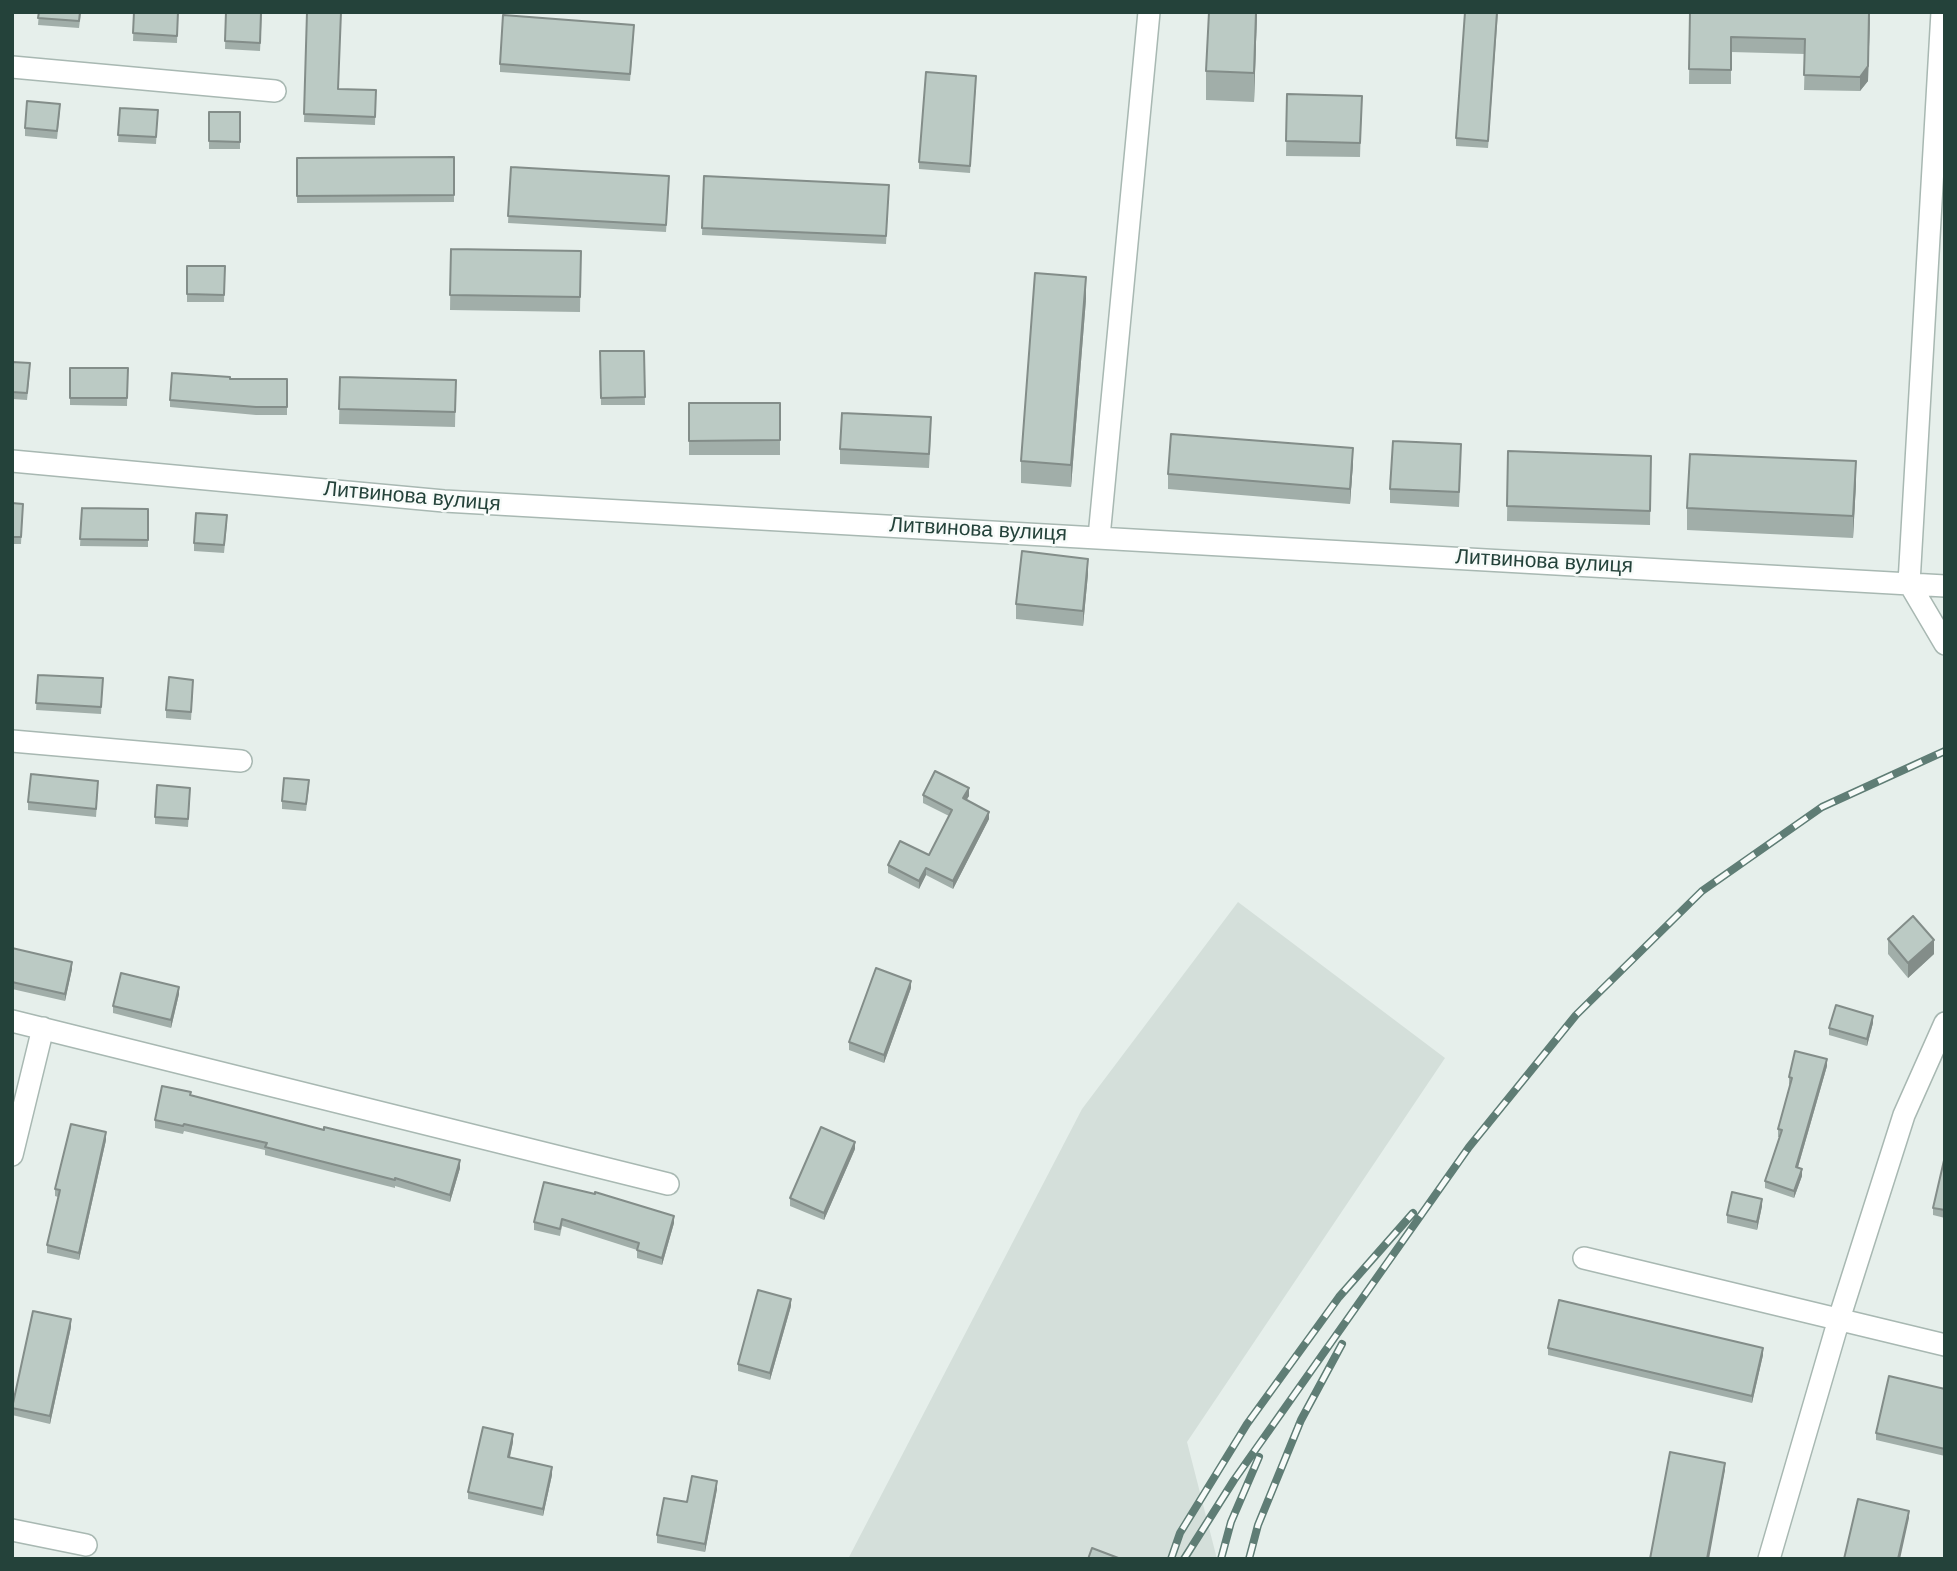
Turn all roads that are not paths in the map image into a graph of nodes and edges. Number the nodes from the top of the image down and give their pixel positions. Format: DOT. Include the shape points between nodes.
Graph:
graph roads {
  1 [pos="1149,12"];
  2 [pos="1942,12"];
  3 [pos="12,67"];
  4 [pos="275,91"];
  5 [pos="1937,237"];
  6 [pos="12,461"];
  7 [pos="1099,537"];
  8 [pos="1909,583"];
  9 [pos="1945,586"];
  10 [pos="1945,644"];
  11 [pos="12,741"];
  12 [pos="240,761"];
  13 [pos="12,1021"];
  14 [pos="1945,1023"];
  15 [pos="43,1028"];
  16 [pos="12,1155"];
  17 [pos="668,1184"];
  18 [pos="1584,1258"];
  19 [pos="1839,1319"];
  20 [pos="1945,1345"];
  21 [pos="12,1530"];
  22 [pos="86,1545"];
  23 [pos="1769,1559"];
  1 -- 7 [label="street"];
  2 -- 5 [label="street"];
  3 -- 4 [label="street"];
  5 -- 8 [label="street"];
  6 -- 7 [label="street, Литвинова вулиця" via="444,501"];
  7 -- 8 [label="street, Литвинова вулиця"];
  8 -- 9 [label="street, Литвинова вулиця"];
  8 -- 10 [label="street"];
  11 -- 12 [label="street"];
  13 -- 15 [label="street"];
  14 -- 19 [label="street" via="1904,1115"];
  15 -- 16 [label="street"];
  15 -- 17 [label="street"];
  18 -- 19 [label="street"];
  19 -- 20 [label="street"];
  19 -- 23 [label="street"];
  21 -- 22 [label="street"];
}
